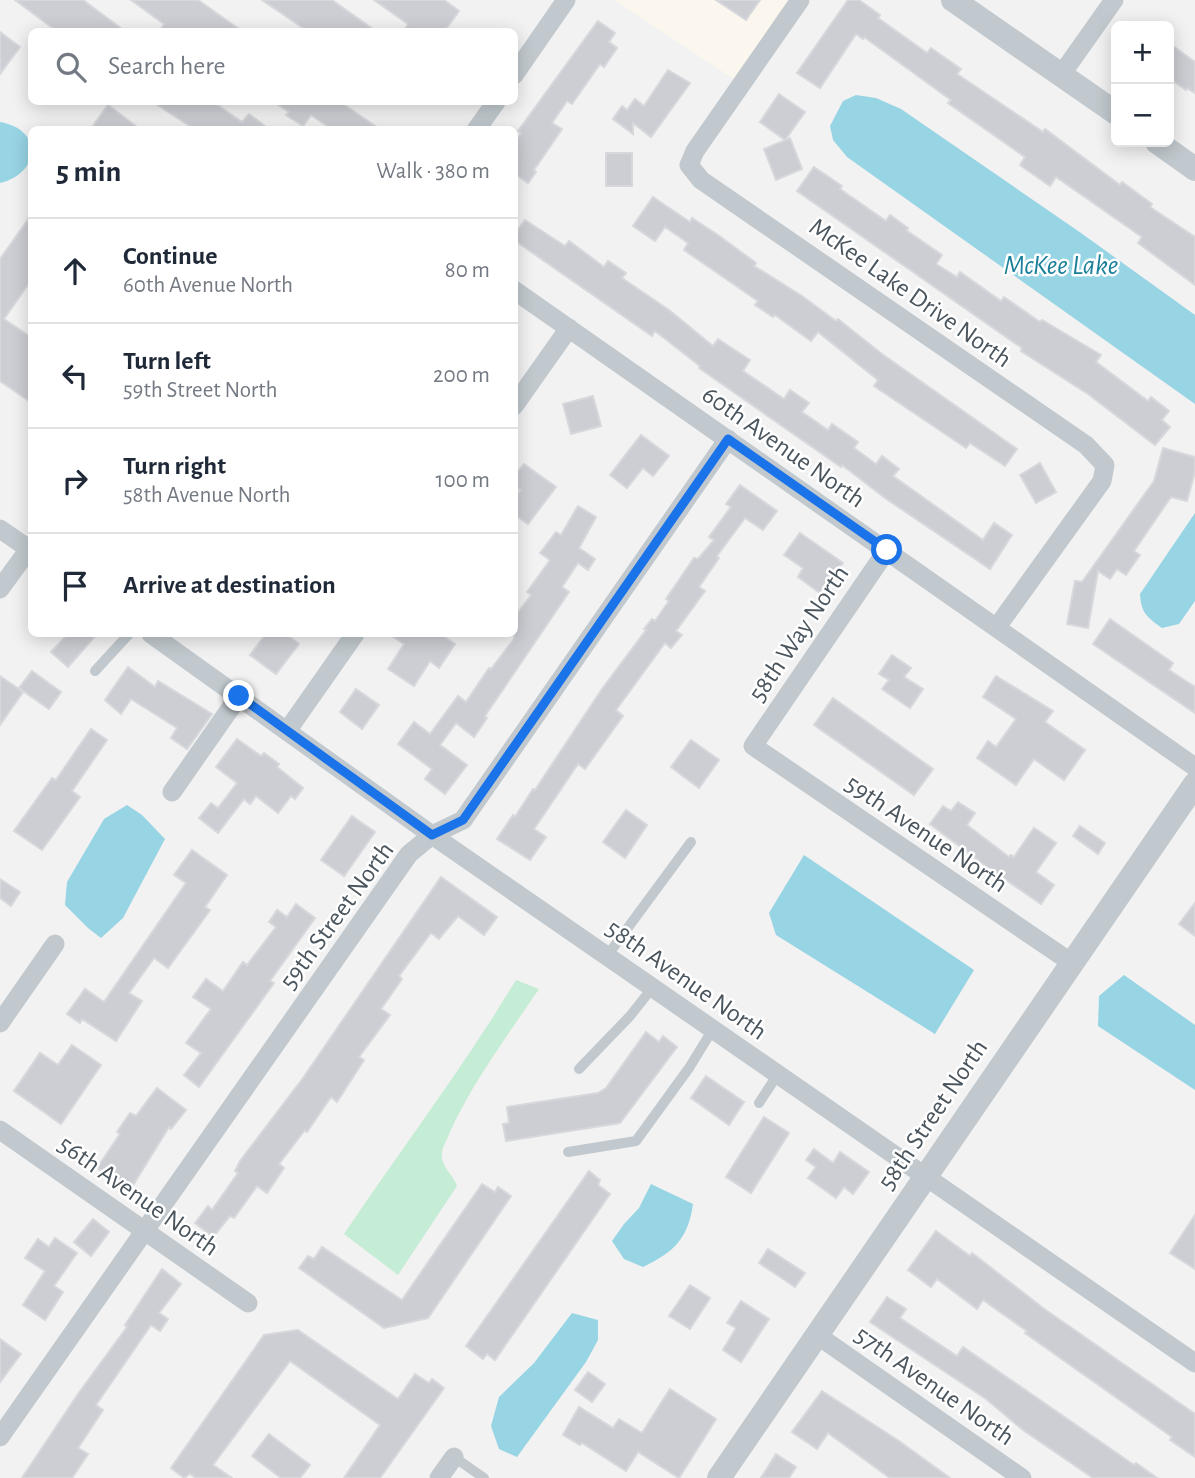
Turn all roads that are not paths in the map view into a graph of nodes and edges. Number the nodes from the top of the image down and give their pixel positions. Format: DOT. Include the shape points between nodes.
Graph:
graph roads {
  1 [pos="566,0"];
  2 [pos="800,0"];
  3 [pos="953,0"];
  4 [pos="1114,0"];
  5 [pos="518,69"];
  6 [pos="1061,75"];
  7 [pos="494,105"];
  8 [pos="1111,110"];
  9 [pos="479,126"];
  10 [pos="1164,147"];
  11 [pos="1195,169"];
  12 [pos="518,293"];
  13 [pos="569,328"];
  14 [pos="518,400"];
  15 [pos="728,439"];
  16 [pos="0,529"];
  17 [pos="28,549"];
  18 [pos="887,550"];
  19 [pos="28,553"];
  20 [pos="0,589"];
  21 [pos="998,628"];
  22 [pos="126,637"];
  23 [pos="155,637"];
  24 [pos="353,637"];
  25 [pos="95,671"];
  26 [pos="239,696"];
  27 [pos="287,731"];
  28 [pos="753,746"];
  29 [pos="1195,767"];
  30 [pos="1195,784"];
  31 [pos="172,792"];
  32 [pos="432,835"];
  33 [pos="691,842"];
  34 [pos="55,944"];
  35 [pos="607,956"];
  36 [pos="1072,963"];
  37 [pos="653,987"];
  38 [pos="0,1023"];
  39 [pos="713,1029"];
  40 [pos="579,1069"];
  41 [pos="778,1073"];
  42 [pos="759,1103"];
  43 [pos="0,1130"];
  44 [pos="568,1152"];
  45 [pos="926,1175"];
  46 [pos="145,1231"];
  47 [pos="248,1303"];
  48 [pos="817,1335"];
  49 [pos="1195,1363"];
  50 [pos="0,1437"];
  51 [pos="454,1457"];
  52 [pos="439,1478"];
  53 [pos="484,1478"];
  54 [pos="719,1478"];
  55 [pos="1022,1478"];
  1 -- 5 [label="street"];
  2 -- 21 [label="street, McKee Lake Drive North" via="689,165 701,180 1086,445 1105,465 1102,481"];
  3 -- 6 [label="street"];
  4 -- 6 [label="street"];
  6 -- 8 [label="street"];
  7 -- 9 [label="street"];
  10 -- 11 [label="street"];
  12 -- 13 [label="street, 60th Avenue North"];
  13 -- 14 [label="street"];
  13 -- 15 [label="street, 60th Avenue North"];
  15 -- 18 [label="street, 60th Avenue North"];
  15 -- 32 [label="street, 59th Street North" via="463,820"];
  16 -- 17 [label="street"];
  18 -- 21 [label="street, 60th Avenue North"];
  18 -- 28 [label="street, 58th Way North"];
  19 -- 20 [label="street"];
  21 -- 29 [label="street, 60th Avenue North"];
  22 -- 25 [label="lane"];
  23 -- 26 [label="street, 58th Avenue North"];
  24 -- 27 [label="street"];
  26 -- 27 [label="street, 58th Avenue North"];
  26 -- 31 [label="street"];
  27 -- 32 [label="street, 58th Avenue North"];
  28 -- 36 [label="street, 59th Avenue North"];
  30 -- 36 [label="street, 58th Street North"];
  32 -- 35 [label="street, 58th Avenue North"];
  32 -- 46 [label="street, 59th Street North" via="409,853"];
  33 -- 35 [label="lane"];
  34 -- 38 [label="street"];
  35 -- 37 [label="street, 58th Avenue North"];
  36 -- 45 [label="street, 58th Street North"];
  37 -- 39 [label="street, 58th Avenue North"];
  37 -- 40 [label="lane"];
  39 -- 41 [label="street, 58th Avenue North"];
  39 -- 44 [label="lane" via="636,1140"];
  41 -- 42 [label="lane"];
  41 -- 45 [label="street, 58th Avenue North"];
  43 -- 46 [label="street, 56th Avenue North"];
  45 -- 48 [label="street, 58th Street North"];
  45 -- 49 [label="street, 58th Avenue North"];
  46 -- 47 [label="street, 56th Avenue North"];
  46 -- 50 [label="street, 59th Street North"];
  48 -- 54 [label="street, 58th Street North"];
  48 -- 55 [label="street, 57th Avenue North"];
  51 -- 52 [label="street"];
  51 -- 53 [label="lane"];
}
